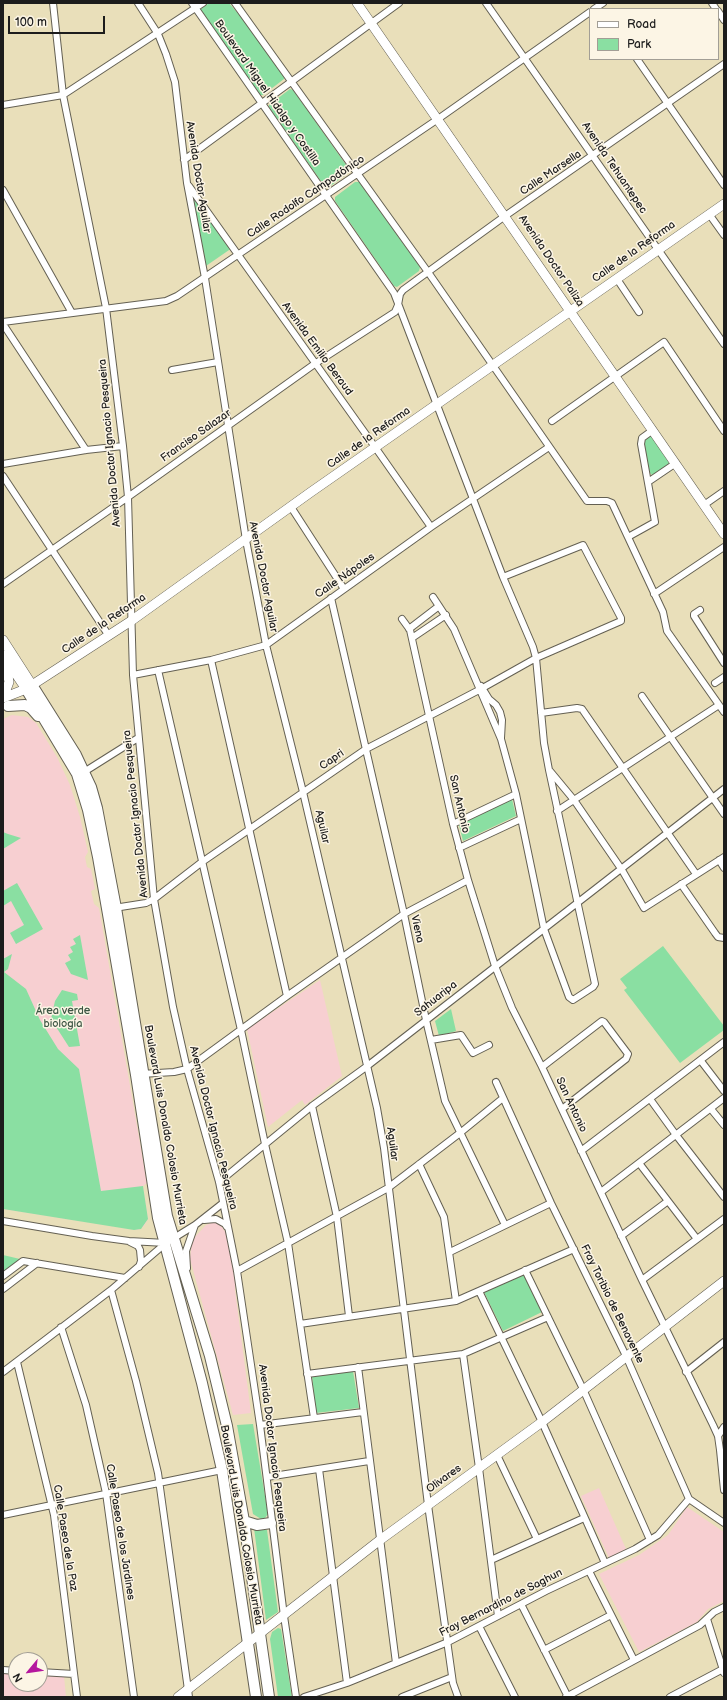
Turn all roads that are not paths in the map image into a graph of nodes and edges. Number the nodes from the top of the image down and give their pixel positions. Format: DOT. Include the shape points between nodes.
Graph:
graph roads {
  1 [pos="53,3"];
  2 [pos="138,3"];
  3 [pos="203,3"];
  4 [pos="235,3"];
  5 [pos="357,3"];
  6 [pos="399,3"];
  7 [pos="487,3"];
  8 [pos="194,6"];
  9 [pos="589,13"];
  10 [pos="371,23"];
  11 [pos="158,34"];
  12 [pos="525,57"];
  13 [pos="638,60"];
  14 [pos="724,64"];
  15 [pos="292,81"];
  16 [pos="63,95"];
  17 [pos="262,103"];
  18 [pos="668,104"];
  19 [pos="3,105"];
  20 [pos="438,119"];
  21 [pos="593,156"];
  22 [pos="184,160"];
  23 [pos="357,174"];
  24 [pos="187,183"];
  25 [pos="724,185"];
  26 [pos="3,190"];
  27 [pos="326,194"];
  28 [pos="724,204"];
  29 [pos="710,214"];
  30 [pos="505,216"];
  31 [pos="724,235"];
  32 [pos="658,250"];
  33 [pos="237,255"];
  34 [pos="428,272"];
  35 [pos="205,278"];
  36 [pos="617,279"];
  37 [pos="398,305"];
  38 [pos="106,308"];
  39 [pos="570,311"];
  40 [pos="640,312"];
  41 [pos="72,313"];
  42 [pos="3,323"];
  43 [pos="724,344"];
  44 [pos="218,362"];
  45 [pos="316,363"];
  46 [pos="493,365"];
  47 [pos="172,370"];
  48 [pos="616,377"];
  49 [pos="437,405"];
  50 [pos="552,421"];
  51 [pos="227,426"];
  52 [pos="653,430"];
  53 [pos="724,431"];
  54 [pos="123,446"];
  55 [pos="375,447"];
  56 [pos="549,448"];
  57 [pos="86,450"];
  58 [pos="676,463"];
  59 [pos="3,464"];
  60 [pos="3,476"];
  61 [pos="648,482"];
  62 [pos="724,491"];
  63 [pos="128,497"];
  64 [pos="473,499"];
  65 [pos="704,505"];
  66 [pos="291,507"];
  67 [pos="430,527"];
  68 [pos="724,534"];
  69 [pos="628,537"];
  70 [pos="246,540"];
  71 [pos="724,547"];
  72 [pos="51,550"];
  73 [pos="503,577"];
  74 [pos="3,584"];
  75 [pos="344,589"];
  76 [pos="654,594"];
  77 [pos="433,597"];
  78 [pos="331,598"];
  79 [pos="440,606"];
  80 [pos="700,610"];
  81 [pos="446,615"];
  82 [pos="402,619"];
  83 [pos="131,621"];
  84 [pos="409,629"];
  85 [pos="109,636"];
  86 [pos="412,638"];
  87 [pos="3,640"];
  88 [pos="266,645"];
  89 [pos="3,655"];
  90 [pos="536,658"];
  91 [pos="211,660"];
  92 [pos="3,663"];
  93 [pos="724,663"];
  94 [pos="158,670"];
  95 [pos="133,675"];
  96 [pos="724,677"];
  97 [pos="715,683"];
  98 [pos="29,687"];
  99 [pos="481,687"];
  100 [pos="642,696"];
  101 [pos="4,703"];
  102 [pos="719,705"];
  103 [pos="724,712"];
  104 [pos="541,713"];
  105 [pos="428,717"];
  106 [pos="669,736"];
  107 [pos="138,738"];
  108 [pos="501,739"];
  109 [pos="366,748"];
  110 [pos="622,768"];
  111 [pos="549,770"];
  112 [pos="84,772"];
  113 [pos="724,790"];
  114 [pos="83,791"];
  115 [pos="303,792"];
  116 [pos="516,794"];
  117 [pos="713,798"];
  118 [pos="574,800"];
  119 [pos="557,811"];
  120 [pos="724,814"];
  121 [pos="521,819"];
  122 [pos="453,824"];
  123 [pos="249,830"];
  124 [pos="667,833"];
  125 [pos="459,848"];
  126 [pos="106,850"];
  127 [pos="721,858"];
  128 [pos="202,862"];
  129 [pos="724,868"];
  130 [pos="622,870"];
  131 [pos="696,874"];
  132 [pos="468,880"];
  133 [pos="681,884"];
  134 [pos="154,899"];
  135 [pos="578,904"];
  136 [pos="112,908"];
  137 [pos="404,914"];
  138 [pos="544,929"];
  139 [pos="724,938"];
  140 [pos="342,957"];
  141 [pos="495,966"];
  142 [pos="287,996"];
  143 [pos="426,1020"];
  144 [pos="241,1030"];
  145 [pos="431,1040"];
  146 [pos="724,1042"];
  147 [pos="489,1045"];
  148 [pos="701,1060"];
  149 [pos="366,1067"];
  150 [pos="542,1067"];
  151 [pos="187,1069"];
  152 [pos="139,1075"];
  153 [pos="496,1082"];
  154 [pos="724,1091"];
  155 [pos="503,1098"];
  156 [pos="724,1098"];
  157 [pos="650,1099"];
  158 [pos="312,1106"];
  159 [pos="711,1108"];
  160 [pos="562,1109"];
  161 [pos="724,1125"];
  162 [pos="460,1134"];
  163 [pos="676,1135"];
  164 [pos="264,1144"];
  165 [pos="582,1151"];
  166 [pos="639,1163"];
  167 [pos="419,1164"];
  168 [pos="219,1182"];
  169 [pos="388,1188"];
  170 [pos="601,1192"];
  171 [pos="724,1197"];
  172 [pos="668,1201"];
  173 [pos="223,1202"];
  174 [pos="551,1203"];
  175 [pos="168,1216"];
  176 [pos="337,1217"];
  177 [pos="724,1219"];
  178 [pos="202,1220"];
  179 [pos="3,1221"];
  180 [pos="195,1225"];
  181 [pos="504,1225"];
  182 [pos="228,1228"];
  183 [pos="621,1236"];
  184 [pos="697,1239"];
  185 [pos="170,1240"];
  186 [pos="129,1241"];
  187 [pos="288,1243"];
  188 [pos="574,1249"];
  189 [pos="450,1252"];
  190 [pos="37,1263"];
  191 [pos="139,1267"];
  192 [pos="525,1270"];
  193 [pos="237,1271"];
  194 [pos="3,1276"];
  195 [pos="125,1278"];
  196 [pos="642,1280"];
  197 [pos="724,1281"];
  198 [pos="3,1289"];
  199 [pos="190,1289"];
  200 [pos="111,1290"];
  201 [pos="479,1291"];
  202 [pos="456,1301"];
  203 [pos="403,1308"];
  204 [pos="349,1316"];
  205 [pos="548,1317"];
  206 [pos="300,1324"];
  207 [pos="61,1327"];
  208 [pos="665,1327"];
  209 [pos="501,1338"];
  210 [pos="724,1343"];
  211 [pos="463,1354"];
  212 [pos="626,1356"];
  213 [pos="411,1360"];
  214 [pos="16,1362"];
  215 [pos="358,1367"];
  216 [pos="3,1372"];
  217 [pos="686,1372"];
  218 [pos="307,1374"];
  219 [pos="583,1389"];
  220 [pos="363,1412"];
  221 [pos="314,1418"];
  222 [pos="542,1422"];
  223 [pos="260,1426"];
  224 [pos="724,1427"];
  225 [pos="718,1436"];
  226 [pos="497,1455"];
  227 [pos="369,1461"];
  228 [pos="479,1468"];
  229 [pos="319,1469"];
  230 [pos="222,1470"];
  231 [pos="267,1477"];
  232 [pos="160,1482"];
  233 [pos="724,1490"];
  234 [pos="106,1493"];
  235 [pos="689,1498"];
  236 [pos="52,1504"];
  237 [pos="428,1505"];
  238 [pos="3,1515"];
  239 [pos="584,1518"];
  240 [pos="244,1521"];
  241 [pos="271,1523"];
  242 [pos="724,1523"];
  243 [pos="537,1539"];
  244 [pos="380,1540"];
  245 [pos="650,1540"];
  246 [pos="491,1560"];
  247 [pos="605,1564"];
  248 [pos="589,1571"];
  249 [pos="333,1577"];
  250 [pos="521,1604"];
  251 [pos="724,1607"];
  252 [pos="611,1615"];
  253 [pos="284,1616"];
  254 [pos="498,1616"];
  255 [pos="706,1619"];
  256 [pos="480,1626"];
  257 [pos="260,1634"];
  258 [pos="249,1642"];
  259 [pos="448,1642"];
  260 [pos="544,1650"];
  261 [pos="634,1660"];
  262 [pos="252,1663"];
  263 [pos="396,1663"];
  264 [pos="264,1666"];
  265 [pos="723,1671"];
  266 [pos="48,1672"];
  267 [pos="74,1674"];
  268 [pos="452,1677"];
  269 [pos="347,1683"];
  270 [pos="189,1693"];
  271 [pos="77,1697"];
  272 [pos="134,1697"];
  273 [pos="178,1697"];
  274 [pos="256,1697"];
  275 [pos="269,1697"];
  276 [pos="296,1697"];
  277 [pos="304,1697"];
  278 [pos="402,1697"];
  279 [pos="458,1697"];
  280 [pos="516,1697"];
  281 [pos="567,1697"];
  282 [pos="670,1697"];
  1 -- 16 [label="street, Avenida Doctor Ignacio Pesqueira"];
  2 -- 11 [label="street, Avenida Doctor Aguilar"];
  3 -- 8 [label="street"];
  4 -- 15 [label="street"];
  5 -- 10 [label="main road, Avenida Doctor Paliza"];
  6 -- 10 [label="street"];
  7 -- 12 [label="street, Avenida Tehuantepec"];
  8 -- 11 [label="street"];
  8 -- 17 [label="street, Boulevard Miguel Hidalgo y Costilla"];
  9 -- 12 [label="street, Calle Rodolfo Campodónico"];
  10 -- 15 [label="street"];
  10 -- 20 [label="main road, Avenida Doctor Paliza"];
  11 -- 16 [label="street"];
  11 -- 22 [label="street, Avenida Doctor Aguilar" via="175,82"];
  12 -- 20 [label="street, Calle Rodolfo Campodónico"];
  12 -- 21 [label="street, Avenida Tehuantepec"];
  13 -- 18 [label="street"];
  14 -- 18 [label="street, Calle Marsella"];
  15 -- 17 [label="street"];
  15 -- 23 [label="street"];
  16 -- 19 [label="street"];
  16 -- 38 [label="street, Avenida Doctor Ignacio Pesqueira"];
  17 -- 22 [label="street"];
  17 -- 27 [label="street, Boulevard Miguel Hidalgo y Costilla"];
  18 -- 21 [label="street, Calle Marsella"];
  18 -- 25 [label="street"];
  20 -- 23 [label="street, Calle Rodolfo Campodónico"];
  20 -- 30 [label="main road, Avenida Doctor Paliza"];
  21 -- 30 [label="street, Calle Marsella"];
  21 -- 32 [label="street, Avenida Tehuantepec"];
  22 -- 24 [label="street, Avenida Doctor Aguilar"];
  23 -- 27 [label="street, Calle Rodolfo Campodónico"];
  23 -- 34 [label="street"];
  24 -- 33 [label="street, Avenida Emilio Beraud"];
  24 -- 35 [label="street, Avenida Doctor Aguilar"];
  26 -- 41 [label="street"];
  27 -- 33 [label="street, Calle Rodolfo Campodónico"];
  27 -- 37 [label="street, Boulevard Miguel Hidalgo y Costilla" via="394,293"];
  28 -- 29 [label="main road, Calle de la Reforma"];
  29 -- 31 [label="street"];
  29 -- 32 [label="main road, Calle de la Reforma"];
  30 -- 34 [label="street, Calle Marsella"];
  30 -- 39 [label="main road, Avenida Doctor Paliza"];
  32 -- 36 [label="main road, Calle de la Reforma"];
  32 -- 43 [label="street, Avenida Tehuantepec"];
  33 -- 35 [label="street, Calle Rodolfo Campodónico"];
  33 -- 45 [label="street, Avenida Emilio Beraud"];
  34 -- 37 [label="street, Calle Marsella" via="403,290"];
  34 -- 46 [label="street"];
  35 -- 38 [label="street, Calle Rodolfo Campodónico" via="166,301"];
  35 -- 44 [label="street, Avenida Doctor Aguilar"];
  36 -- 39 [label="main road, Calle de la Reforma"];
  36 -- 40 [label="street"];
  37 -- 45 [label="street, Franciso Salazar" via="394,312"];
  37 -- 49 [label="street, Boulevard Miguel Hidalgo y Costilla"];
  38 -- 41 [label="street, Calle Rodolfo Campodónico"];
  38 -- 54 [label="street, Avenida Doctor Ignacio Pesqueira"];
  39 -- 46 [label="main road, Calle de la Reforma"];
  39 -- 48 [label="main road, Avenida Doctor Paliza"];
  41 -- 42 [label="street, Calle Rodolfo Campodónico"];
  42 -- 57 [label="street"];
  44 -- 47 [label="street"];
  44 -- 51 [label="street, Avenida Doctor Aguilar"];
  45 -- 51 [label="street, Franciso Salazar"];
  45 -- 55 [label="street, Avenida Emilio Beraud"];
  46 -- 49 [label="main road, Calle de la Reforma"];
  46 -- 56 [label="street"];
  48 -- 50 [label="street"];
  48 -- 52 [label="main road, Avenida Doctor Paliza"];
  48 -- 53 [label="street" via="664,342"];
  49 -- 55 [label="main road, Calle de la Reforma"];
  49 -- 64 [label="street, Boulevard Miguel Hidalgo y Costilla"];
  51 -- 63 [label="street, Franciso Salazar"];
  51 -- 70 [label="street, Avenida Doctor Aguilar"];
  52 -- 58 [label="main road, Avenida Doctor Paliza"];
  52 -- 61 [label="street" via="641,441"];
  54 -- 57 [label="street"];
  54 -- 63 [label="street, Avenida Doctor Ignacio Pesqueira"];
  55 -- 66 [label="main road, Calle de la Reforma"];
  55 -- 67 [label="street, Avenida Emilio Beraud"];
  56 -- 64 [label="street, Calle Nápoles"];
  56 -- 69 [label="street" via="587,501 612,503"];
  57 -- 59 [label="street"];
  58 -- 61 [label="street"];
  58 -- 65 [label="main road, Avenida Doctor Paliza"];
  60 -- 72 [label="street"];
  61 -- 69 [label="street" via="655,522"];
  62 -- 65 [label="street"];
  63 -- 72 [label="street, Franciso Salazar"];
  63 -- 83 [label="street, Avenida Doctor Ignacio Pesqueira"];
  64 -- 67 [label="street, Calle Nápoles"];
  64 -- 73 [label="street, Boulevard Miguel Hidalgo y Costilla"];
  65 -- 68 [label="main road, Avenida Doctor Paliza"];
  66 -- 70 [label="main road, Calle de la Reforma"];
  66 -- 75 [label="street"];
  67 -- 75 [label="street, Calle Nápoles"];
  69 -- 76 [label="street"];
  70 -- 83 [label="main road, Calle de la Reforma"];
  70 -- 88 [label="street, Avenida Doctor Aguilar"];
  71 -- 76 [label="street"];
  72 -- 74 [label="street, Franciso Salazar"];
  72 -- 85 [label="street"];
  73 -- 90 [label="street, Boulevard Miguel Hidalgo y Costilla"];
  73 -- 90 [label="street, Capri" via="583,545 621,618 618,624"];
  75 -- 78 [label="street, Calle Nápoles"];
  76 -- 102 [label="street" via="663,612 667,631"];
  77 -- 79 [label="street"];
  78 -- 88 [label="street, Calle Nápoles"];
  78 -- 109 [label="street, Viena"];
  79 -- 81 [label="street"];
  79 -- 84 [label="street"];
  80 -- 93 [label="street" via="694,616"];
  81 -- 86 [label="street"];
  81 -- 99 [label="street"];
  82 -- 84 [label="street, San Antonio"];
  83 -- 85 [label="main road, Calle de la Reforma"];
  83 -- 95 [label="street, Avenida Doctor Ignacio Pesqueira"];
  84 -- 86 [label="street, San Antonio"];
  85 -- 98 [label="main road, Calle de la Reforma"];
  86 -- 105 [label="street, San Antonio"];
  87 -- 98 [label="main road, Boulevard Luis Donaldo Colosio Murrieta"];
  88 -- 91 [label="street, Calle Nápoles"];
  88 -- 115 [label="street, Avenida Doctor Aguilar"];
  89 -- 98 [label="main road, Boulevard Luis Donaldo Colosio Murrieta"];
  90 -- 99 [label="street, Capri"];
  90 -- 104 [label="street, Boulevard Miguel Hidalgo y Costilla"];
  91 -- 94 [label="street, Calle Nápoles"];
  91 -- 123 [label="street"];
  92 -- 101 [label="main road" via="9,682"];
  94 -- 95 [label="street, Calle Nápoles"];
  94 -- 128 [label="street"];
  95 -- 107 [label="street, Avenida Doctor Ignacio Pesqueira"];
  96 -- 97 [label="street"];
  98 -- 101 [label="main road, Calle de la Reforma"];
  98 -- 112 [label="main road, Boulevard Luis Donaldo Colosio Murrieta" via="76,755"];
  98 -- 114 [label="main road, Boulevard Luis Donaldo Colosio Murrieta" via="77,774"];
  99 -- 105 [label="street, Capri"];
  99 -- 108 [label="street"];
  99 -- 108 [label="street" via="500,712"];
  100 -- 106 [label="street"];
  101 -- 114 [label="main road" via="32,708"];
  102 -- 103 [label="street"];
  102 -- 106 [label="street"];
  104 -- 110 [label="street" via="582,709"];
  104 -- 111 [label="street, Boulevard Miguel Hidalgo y Costilla"];
  105 -- 109 [label="street, Capri"];
  105 -- 122 [label="street, San Antonio"];
  106 -- 110 [label="street"];
  106 -- 117 [label="street"];
  107 -- 112 [label="street"];
  107 -- 134 [label="street, Avenida Doctor Ignacio Pesqueira"];
  108 -- 116 [label="street"];
  109 -- 115 [label="street, Capri"];
  109 -- 137 [label="street, Viena"];
  110 -- 118 [label="street"];
  110 -- 124 [label="street"];
  111 -- 118 [label="street"];
  111 -- 119 [label="street, Boulevard Miguel Hidalgo y Costilla"];
  112 -- 126 [label="main road, Boulevard Luis Donaldo Colosio Murrieta" via="97,808"];
  113 -- 117 [label="street, Sahuaripa"];
  114 -- 126 [label="main road" via="91,803 99,837"];
  114 -- 136 [label="main road, Boulevard Luis Donaldo Colosio Murrieta"];
  115 -- 123 [label="street, Capri"];
  115 -- 140 [label="street, Aguilar"];
  116 -- 121 [label="street"];
  116 -- 122 [label="street"];
  117 -- 120 [label="street"];
  117 -- 124 [label="street, Sahuaripa"];
  118 -- 119 [label="street"];
  118 -- 130 [label="street"];
  119 -- 135 [label="street, Boulevard Miguel Hidalgo y Costilla"];
  121 -- 125 [label="street"];
  121 -- 138 [label="street"];
  122 -- 125 [label="street, San Antonio"];
  123 -- 128 [label="street, Capri"];
  123 -- 142 [label="street"];
  124 -- 130 [label="street, Sahuaripa"];
  124 -- 131 [label="street"];
  125 -- 132 [label="street, San Antonio"];
  126 -- 136 [label="main road, Boulevard Luis Donaldo Colosio Murrieta"];
  127 -- 129 [label="street"];
  127 -- 131 [label="street"];
  128 -- 134 [label="street, Capri"];
  128 -- 144 [label="street"];
  130 -- 133 [label="street" via="644,908"];
  130 -- 135 [label="street, Sahuaripa"];
  131 -- 133 [label="street"];
  132 -- 137 [label="street"];
  132 -- 141 [label="street, San Antonio"];
  133 -- 139 [label="street" via="718,937"];
  134 -- 136 [label="street" via="146,903"];
  134 -- 151 [label="street, Avenida Doctor Ignacio Pesqueira"];
  135 -- 138 [label="street, Sahuaripa"];
  135 -- 138 [label="street, Boulevard Miguel Hidalgo y Costilla" via="595,984 573,1000"];
  136 -- 152 [label="main road, Boulevard Luis Donaldo Colosio Murrieta"];
  137 -- 140 [label="street"];
  137 -- 143 [label="street, Viena"];
  138 -- 141 [label="street, Sahuaripa"];
  140 -- 142 [label="street"];
  140 -- 149 [label="street, Aguilar"];
  141 -- 143 [label="street, Sahuaripa"];
  141 -- 150 [label="street, San Antonio" via="512,1008"];
  142 -- 144 [label="street"];
  143 -- 145 [label="street, Viena"];
  143 -- 149 [label="street, Sahuaripa"];
  144 -- 151 [label="street"];
  144 -- 164 [label="street"];
  145 -- 147 [label="street" via="461,1035 473,1052"];
  145 -- 162 [label="street, Viena" via="445,1101"];
  146 -- 148 [label="street"];
  148 -- 154 [label="street"];
  148 -- 157 [label="street"];
  149 -- 158 [label="street, Sahuaripa"];
  149 -- 169 [label="street, Aguilar" via="377,1108"];
  150 -- 160 [label="street, San Antonio"];
  150 -- 160 [label="street" via="602,1021 628,1054 626,1059"];
  151 -- 152 [label="street"];
  151 -- 168 [label="street, Avenida Doctor Ignacio Pesqueira"];
  152 -- 175 [label="main road, Boulevard Luis Donaldo Colosio Murrieta"];
  152 -- 185 [label="main road, Boulevard Luis Donaldo Colosio Murrieta" via="158,1218 161,1232"];
  153 -- 155 [label="street, Fray Toribio de Benavente"];
  155 -- 162 [label="street"];
  155 -- 174 [label="street, Fray Toribio de Benavente"];
  156 -- 159 [label="street"];
  157 -- 163 [label="street"];
  157 -- 165 [label="street"];
  158 -- 164 [label="street, Sahuaripa"];
  158 -- 176 [label="street"];
  159 -- 161 [label="street"];
  159 -- 163 [label="street"];
  160 -- 165 [label="street, San Antonio"];
  162 -- 167 [label="street"];
  162 -- 181 [label="street, Viena"];
  163 -- 166 [label="street"];
  163 -- 171 [label="street"];
  164 -- 168 [label="street, Sahuaripa"];
  164 -- 187 [label="street"];
  165 -- 170 [label="street, San Antonio"];
  166 -- 170 [label="street"];
  166 -- 172 [label="street"];
  167 -- 169 [label="street"];
  167 -- 189 [label="street" via="442,1210"];
  168 -- 173 [label="street, Avenida Doctor Ignacio Pesqueira"];
  169 -- 176 [label="street"];
  169 -- 203 [label="street, Aguilar"];
  170 -- 183 [label="street, San Antonio"];
  172 -- 183 [label="street"];
  172 -- 184 [label="street"];
  173 -- 178 [label="street"];
  173 -- 182 [label="street, Avenida Doctor Ignacio Pesqueira"];
  174 -- 181 [label="street"];
  174 -- 188 [label="street, Fray Toribio de Benavente"];
  175 -- 180 [label="street" via="176,1227 182,1230"];
  175 -- 185 [label="main road, Boulevard Luis Donaldo Colosio Murrieta"];
  176 -- 187 [label="street"];
  176 -- 204 [label="street"];
  177 -- 184 [label="street"];
  178 -- 180 [label="street"];
  178 -- 182 [label="street" via="216,1219"];
  179 -- 186 [label="street"];
  180 -- 185 [label="street"];
  180 -- 199 [label="street" via="186,1251"];
  181 -- 189 [label="street"];
  182 -- 193 [label="street, Avenida Doctor Ignacio Pesqueira"];
  183 -- 196 [label="street, San Antonio"];
  184 -- 196 [label="street"];
  185 -- 186 [label="street"];
  185 -- 191 [label="street"];
  185 -- 199 [label="main road, Boulevard Luis Donaldo Colosio Murrieta"];
  185 -- 230 [label="main road, Boulevard Luis Donaldo Colosio Murrieta"];
  186 -- 191 [label="street" via="140,1250"];
  187 -- 193 [label="street"];
  187 -- 206 [label="street"];
  188 -- 192 [label="street"];
  188 -- 212 [label="street, Fray Toribio de Benavente"];
  189 -- 202 [label="street"];
  190 -- 194 [label="street" via="22,1262"];
  190 -- 195 [label="street"];
  190 -- 198 [label="street"];
  191 -- 195 [label="street"];
  192 -- 201 [label="street"];
  192 -- 205 [label="street"];
  193 -- 223 [label="street, Avenida Doctor Ignacio Pesqueira"];
  195 -- 200 [label="street"];
  196 -- 208 [label="street, San Antonio"];
  197 -- 208 [label="main road, Olivares"];
  199 -- 240 [label="main road, Boulevard Luis Donaldo Colosio Murrieta" via="222,1404"];
  200 -- 207 [label="street"];
  200 -- 232 [label="street"];
  201 -- 202 [label="street"];
  201 -- 209 [label="street"];
  202 -- 203 [label="street"];
  203 -- 204 [label="street"];
  203 -- 213 [label="street, Aguilar"];
  204 -- 206 [label="street"];
  205 -- 209 [label="street"];
  205 -- 219 [label="street"];
  206 -- 218 [label="street"];
  207 -- 214 [label="street"];
  207 -- 234 [label="street, Calle Paseo de los Jardines" via="86,1406"];
  208 -- 212 [label="main road, Olivares"];
  208 -- 217 [label="street, San Antonio"];
  209 -- 211 [label="street"];
  209 -- 222 [label="street"];
  210 -- 217 [label="street"];
  211 -- 213 [label="street"];
  211 -- 228 [label="street"];
  212 -- 219 [label="main road, Olivares"];
  212 -- 235 [label="street, Fray Toribio de Benavente"];
  213 -- 215 [label="street"];
  213 -- 237 [label="street, Aguilar"];
  214 -- 216 [label="street"];
  214 -- 236 [label="street, Calle Paseo de la Paz"];
  215 -- 218 [label="street"];
  215 -- 220 [label="street"];
  217 -- 225 [label="street, San Antonio"];
  218 -- 221 [label="street"];
  219 -- 222 [label="main road, Olivares"];
  219 -- 245 [label="street"];
  220 -- 221 [label="street"];
  220 -- 227 [label="street"];
  221 -- 223 [label="street"];
  222 -- 226 [label="main road, Olivares"];
  222 -- 239 [label="street"];
  223 -- 231 [label="street, Avenida Doctor Ignacio Pesqueira"];
  224 -- 225 [label="street"];
  225 -- 233 [label="street, San Antonio"];
  226 -- 228 [label="main road, Olivares"];
  226 -- 243 [label="street"];
  227 -- 229 [label="street"];
  227 -- 244 [label="street"];
  228 -- 237 [label="main road, Olivares"];
  228 -- 246 [label="street"];
  229 -- 231 [label="street"];
  229 -- 249 [label="street"];
  230 -- 232 [label="street"];
  230 -- 258 [label="main road, Boulevard Luis Donaldo Colosio Murrieta"];
  231 -- 241 [label="street, Avenida Doctor Ignacio Pesqueira"];
  232 -- 234 [label="street"];
  232 -- 270 [label="street"];
  234 -- 236 [label="street"];
  234 -- 272 [label="street, Calle Paseo de los Jardines"];
  235 -- 242 [label="street"];
  235 -- 245 [label="street, Fray Bernardino de Saghun" via="665,1528"];
  236 -- 238 [label="street"];
  236 -- 267 [label="street, Calle Paseo de la Paz"];
  237 -- 244 [label="main road, Olivares"];
  237 -- 259 [label="street, Aguilar"];
  239 -- 243 [label="street"];
  239 -- 247 [label="street"];
  240 -- 241 [label="main road" via="257,1525"];
  240 -- 257 [label="main road, Boulevard Luis Donaldo Colosio Murrieta"];
  241 -- 253 [label="street, Avenida Doctor Ignacio Pesqueira"];
  243 -- 246 [label="street"];
  244 -- 249 [label="main road, Olivares"];
  244 -- 263 [label="street"];
  245 -- 247 [label="street, Fray Bernardino de Saghun"];
  246 -- 254 [label="street"];
  247 -- 248 [label="street, Fray Bernardino de Saghun"];
  248 -- 250 [label="street, Fray Bernardino de Saghun"];
  248 -- 252 [label="street"];
  249 -- 253 [label="main road, Olivares"];
  249 -- 269 [label="street"];
  250 -- 254 [label="street, Fray Bernardino de Saghun"];
  250 -- 260 [label="street"];
  251 -- 255 [label="street"];
  252 -- 260 [label="street"];
  252 -- 261 [label="street"];
  253 -- 257 [label="main road, Olivares"];
  253 -- 276 [label="street, Avenida Doctor Ignacio Pesqueira"];
  254 -- 256 [label="street, Fray Bernardino de Saghun"];
  255 -- 261 [label="street" via="700,1625"];
  255 -- 265 [label="street"];
  256 -- 259 [label="street, Fray Bernardino de Saghun"];
  256 -- 280 [label="street"];
  257 -- 258 [label="main road, Olivares"];
  257 -- 264 [label="main road, Boulevard Luis Donaldo Colosio Murrieta"];
  258 -- 262 [label="main road, Boulevard Luis Donaldo Colosio Murrieta"];
  258 -- 270 [label="main road, Olivares"];
  259 -- 263 [label="street, Fray Bernardino de Saghun"];
  259 -- 268 [label="street, Aguilar"];
  260 -- 281 [label="street"];
  261 -- 281 [label="street"];
  262 -- 264 [label="main road" via="258,1662"];
  262 -- 274 [label="main road, Boulevard Luis Donaldo Colosio Murrieta"];
  263 -- 269 [label="street, Fray Bernardino de Saghun"];
  264 -- 275 [label="main road, Boulevard Luis Donaldo Colosio Murrieta"];
  265 -- 282 [label="street"];
  266 -- 267 [label="street"];
  267 -- 271 [label="street, Calle Paseo de la Paz"];
  268 -- 278 [label="street"];
  268 -- 279 [label="street, Aguilar"];
  269 -- 277 [label="street, Fray Bernardino de Saghun"];
  270 -- 273 [label="main road, Olivares"];
}
